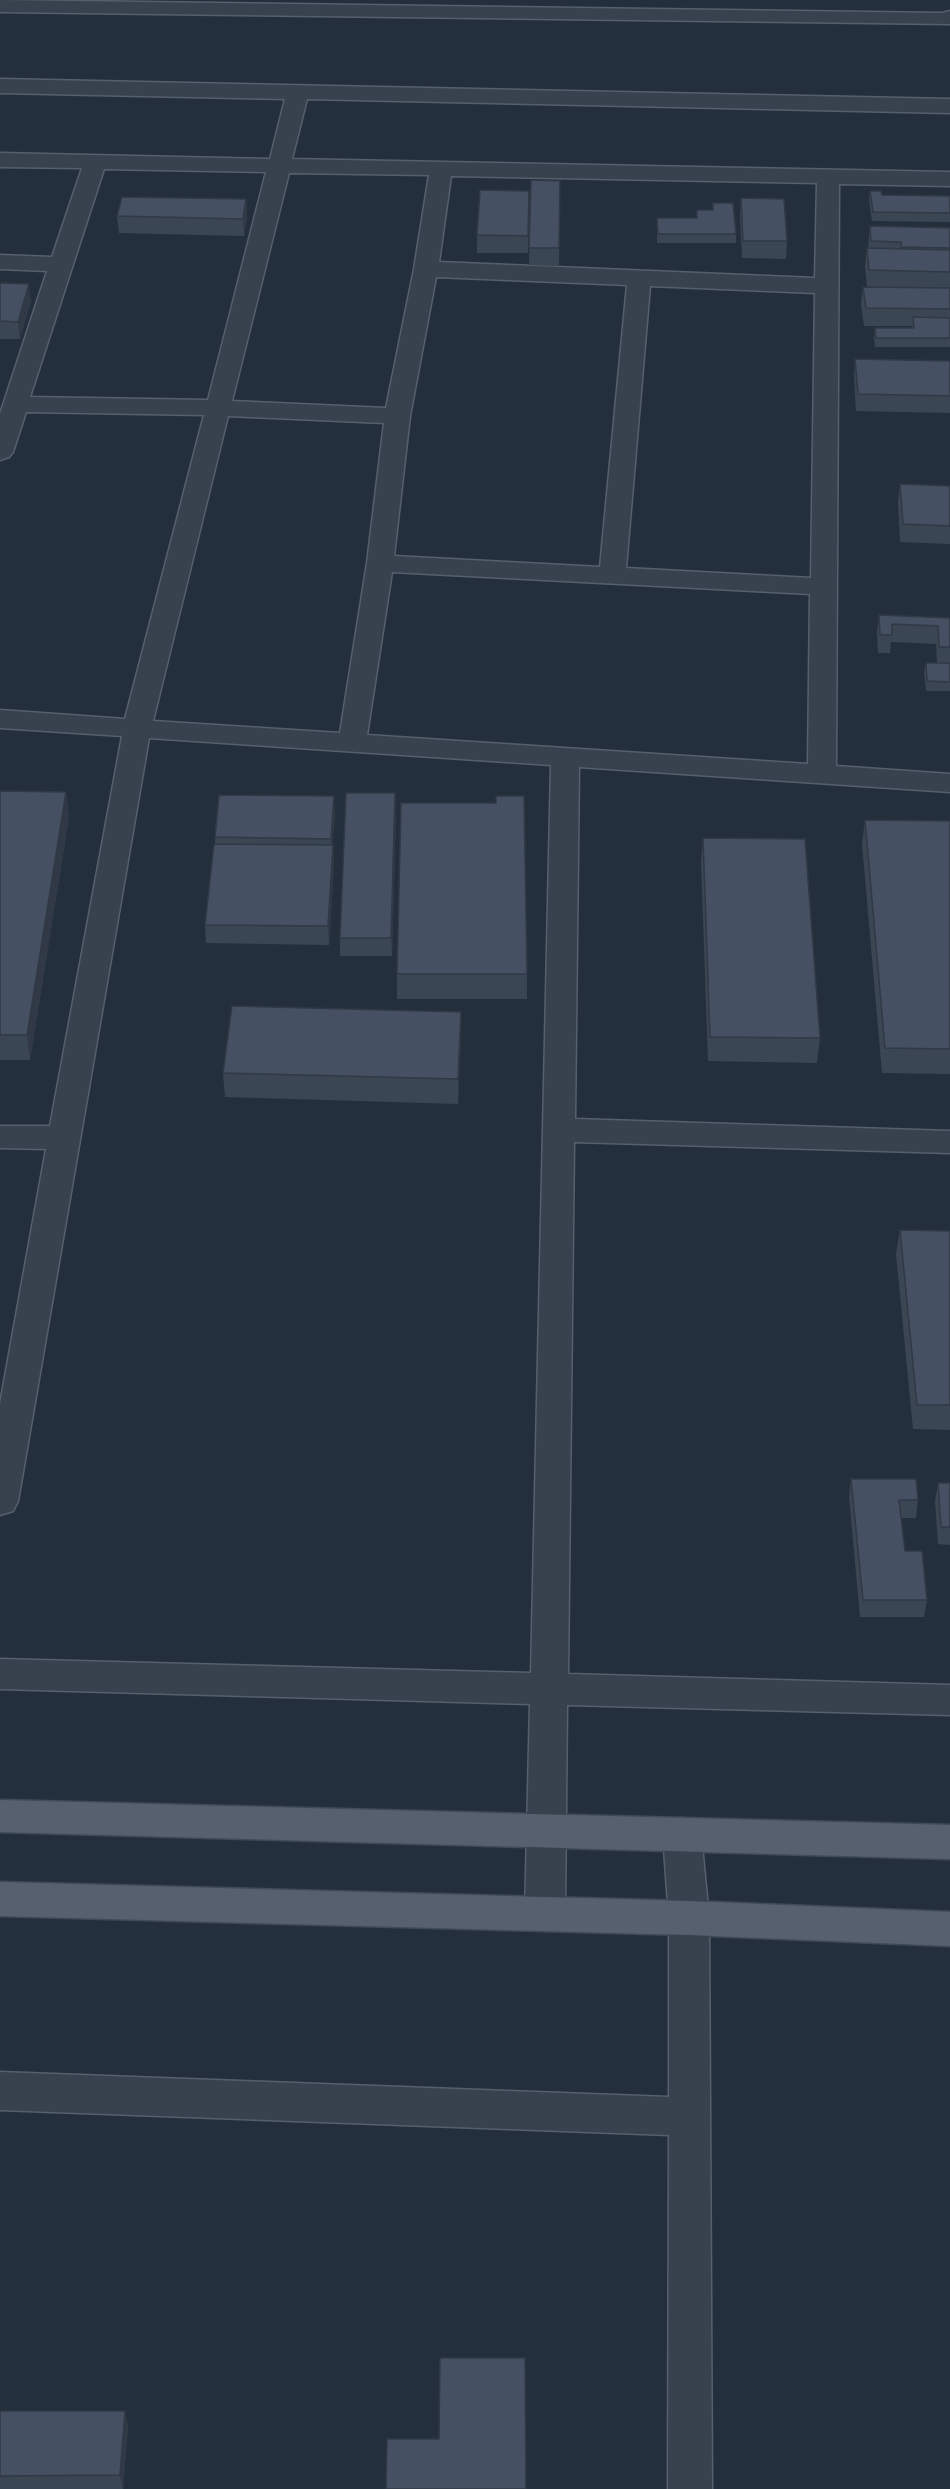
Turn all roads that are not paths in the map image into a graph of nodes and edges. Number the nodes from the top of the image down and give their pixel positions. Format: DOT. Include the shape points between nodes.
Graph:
graph roads {
  1 [pos="0,6"];
  2 [pos="950,17"];
  3 [pos="0,86"];
  4 [pos="298,93"];
  5 [pos="950,106"];
  6 [pos="0,160"];
  7 [pos="95,162"];
  8 [pos="279,166"];
  9 [pos="441,169"];
  10 [pos="828,176"];
  11 [pos="950,179"];
  12 [pos="0,262"];
  13 [pos="62,265"];
  14 [pos="426,269"];
  15 [pos="639,278"];
  16 [pos="827,286"];
  17 [pos="15,404"];
  18 [pos="218,408"];
  19 [pos="398,416"];
  20 [pos="0,452"];
  21 [pos="380,563"];
  22 [pos="612,576"];
  23 [pos="824,587"];
  24 [pos="0,719"];
  25 [pos="137,728"];
  26 [pos="352,743"];
  27 [pos="565,757"];
  28 [pos="822,775"];
  29 [pos="950,783"];
  30 [pos="559,1130"];
  31 [pos="0,1137"];
  32 [pos="64,1138"];
  33 [pos="950,1142"];
  34 [pos="0,1501"];
  35 [pos="0,1674"];
  36 [pos="549,1689"];
  37 [pos="950,1700"];
  38 [pos="0,1816"];
  39 [pos="546,1831"];
  40 [pos="682,1835"];
  41 [pos="950,1842"];
  42 [pos="0,1899"];
  43 [pos="545,1914"];
  44 [pos="689,1918"];
  45 [pos="950,1929"];
  46 [pos="0,2091"];
  47 [pos="689,2117"];
  48 [pos="690,2489"];
  1 -- 2 [label="street"];
  3 -- 4 [label="street"];
  4 -- 5 [label="street"];
  4 -- 8 [label="street"];
  6 -- 7 [label="street"];
  7 -- 8 [label="street"];
  7 -- 13 [label="street"];
  8 -- 9 [label="street"];
  8 -- 18 [label="street"];
  9 -- 10 [label="street"];
  9 -- 14 [label="street"];
  10 -- 11 [label="street"];
  10 -- 16 [label="street"];
  12 -- 13 [label="street"];
  13 -- 17 [label="street"];
  14 -- 15 [label="street"];
  14 -- 19 [label="street"];
  15 -- 16 [label="street"];
  15 -- 22 [label="street"];
  16 -- 23 [label="street"];
  17 -- 18 [label="street"];
  17 -- 20 [label="street"];
  18 -- 19 [label="street"];
  18 -- 25 [label="street"];
  19 -- 21 [label="street"];
  21 -- 22 [label="street"];
  21 -- 26 [label="street"];
  22 -- 23 [label="street"];
  23 -- 28 [label="street"];
  24 -- 25 [label="street"];
  25 -- 26 [label="street"];
  25 -- 32 [label="street"];
  26 -- 27 [label="street"];
  27 -- 28 [label="street"];
  27 -- 30 [label="street"];
  28 -- 29 [label="street"];
  30 -- 33 [label="street"];
  30 -- 36 [label="street"];
  31 -- 32 [label="street"];
  32 -- 34 [label="street"];
  35 -- 36 [label="street"];
  36 -- 37 [label="street"];
  36 -- 39 [label="street"];
  38 -- 39 [label="main road"];
  39 -- 40 [label="main road"];
  39 -- 43 [label="street"];
  40 -- 41 [label="main road"];
  40 -- 44 [label="street"];
  42 -- 43 [label="main road"];
  43 -- 44 [label="main road"];
  44 -- 45 [label="main road"];
  44 -- 47 [label="street"];
  46 -- 47 [label="street"];
  47 -- 48 [label="street"];
}
